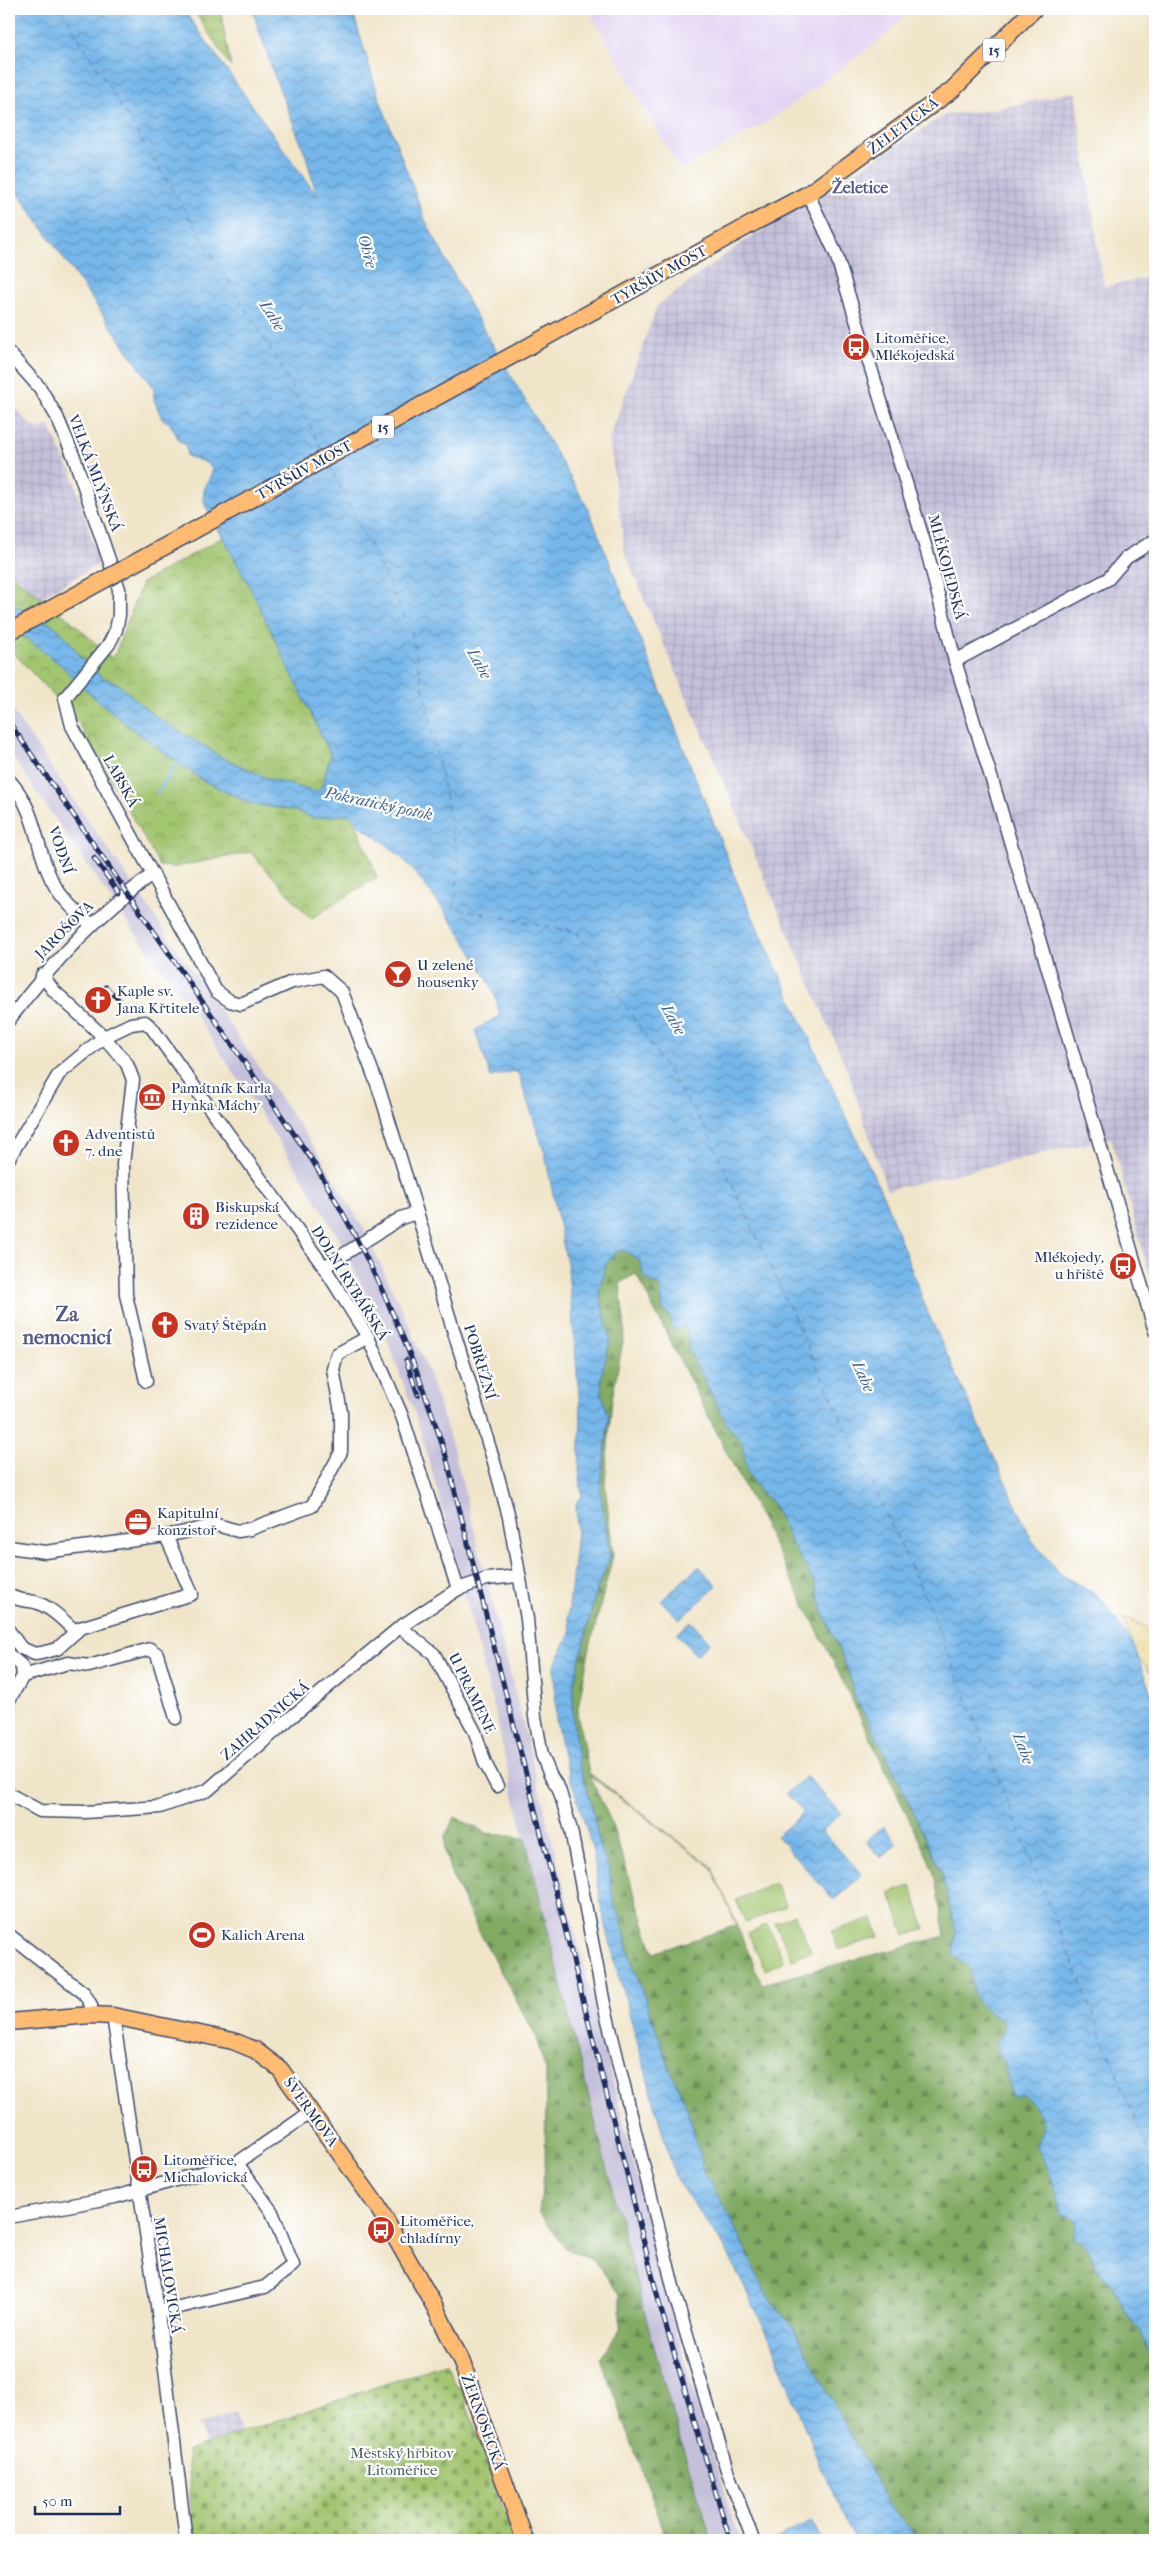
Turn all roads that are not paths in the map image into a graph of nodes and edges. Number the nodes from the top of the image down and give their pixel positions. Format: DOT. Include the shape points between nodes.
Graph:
graph roads {
  1 [pos="1034,9"];
  2 [pos="808,194"];
  3 [pos="756,221"];
  4 [pos="9,353"];
  5 [pos="1155,540"];
  6 [pos="119,589"];
  7 [pos="9,632"];
  8 [pos="955,661"];
  9 [pos="9,780"];
  10 [pos="153,874"];
  11 [pos="91,924"];
  12 [pos="42,975"];
  13 [pos="324,976"];
  14 [pos="9,1020"];
  15 [pos="104,1037"];
  16 [pos="9,1158"];
  17 [pos="416,1212"];
  18 [pos="324,1267"];
  19 [pos="1155,1331"];
  20 [pos="368,1337"];
  21 [pos="146,1382"];
  22 [pos="166,1536"];
  23 [pos="9,1547"];
  24 [pos="518,1576"];
  25 [pos="458,1589"];
  26 [pos="9,1596"];
  27 [pos="400,1628"];
  28 [pos="9,1631"];
  29 [pos="76,1632"];
  30 [pos="9,1655"];
  31 [pos="23,1676"];
  32 [pos="9,1700"];
  33 [pos="176,1718"];
  34 [pos="497,1786"];
  35 [pos="9,1794"];
  36 [pos="9,1935"];
  37 [pos="91,2015"];
  38 [pos="114,2016"];
  39 [pos="9,2022"];
  40 [pos="311,2112"];
  41 [pos="237,2163"];
  42 [pos="138,2191"];
  43 [pos="9,2217"];
  44 [pos="435,2306"];
  45 [pos="158,2312"];
  46 [pos="186,2540"];
  47 [pos="525,2540"];
  48 [pos="753,2540"];
  1 -- 2 [label="main road, ŽELETICKÁ / 15" via="952,90"];
  2 -- 3 [label="main road, ŽELETICKÁ / 15"];
  2 -- 8 [label="street, MLÉKOJEDSKÁ" via="836,254 928,555"];
  3 -- 7 [label="main road, TYRŠŮV MOST / 15, bridge"];
  4 -- 6 [label="street, VELKÁ MLÝNSKÁ" via="40,388 57,417"];
  5 -- 8 [label="street" via="1126,558 1108,580"];
  6 -- 10 [label="street, LABSKÁ" via="116,630 65,698 72,726"];
  8 -- 19 [label="street, MLÉKOJEDSKÁ"];
  9 -- 11 [label="street, VODNÍ" via="31,813 49,874 59,892"];
  10 -- 11 [label="street, JAROŠOVA"];
  10 -- 13 [label="street, LABSKÁ" via="216,990 230,1002 241,1004 292,982"];
  11 -- 12 [label="street, JAROŠOVA"];
  12 -- 14 [label="street, JAROŠOVA"];
  12 -- 15 [label="street"];
  13 -- 17 [label="street, POBŘEŽNÍ" via="342,992 347,1002 379,1089"];
  15 -- 16 [label="street" via="59,1074"];
  15 -- 18 [label="street, DOLNÍ RYBÁŘSKÁ" via="131,1024 145,1022 152,1028"];
  15 -- 21 [label="street" via="127,1064 133,1080 123,1164 126,1295"];
  17 -- 18 [label="street" via="401,1218"];
  17 -- 24 [label="street, POBŘEŽNÍ" via="494,1462 509,1517"];
  18 -- 20 [label="street, DOLNÍ RYBÁŘSKÁ"];
  20 -- 22 [label="street" via="338,1354 333,1369 341,1412 341,1452 312,1506 250,1529 238,1531 217,1525"];
  20 -- 25 [label="street, DOLNÍ RYBÁŘSKÁ" via="402,1416"];
  22 -- 23 [label="street" via="45,1552"];
  22 -- 29 [label="street" via="192,1594 80,1628"];
  24 -- 25 [label="street, ZAHRADNICKÁ" via="487,1579"];
  24 -- 48 [label="street, POBŘEŽNÍ" via="527,1619 535,1717 542,1755 559,1789 571,1830 604,2004 676,2299 727,2470"];
  25 -- 27 [label="street, ZAHRADNICKÁ"];
  26 -- 29 [label="street" via="36,1603"];
  27 -- 34 [label="street, U PRAMENE" via="434,1654 476,1732 485,1763"];
  27 -- 35 [label="street, ZAHRADNICKÁ" via="208,1790 160,1807 85,1812 40,1810"];
  28 -- 29 [label="street" via="21,1648 35,1654 57,1649"];
  30 -- 31 [label="street" via="22,1666"];
  31 -- 32 [label="street"];
  31 -- 33 [label="street" via="68,1663 89,1666 150,1649 157,1654"];
  36 -- 37 [label="street" via="84,1993"];
  37 -- 38 [label="main road, ŠVERMOVA"];
  37 -- 39 [label="main road, ŠVERMOVA"];
  38 -- 40 [label="main road, ŠVERMOVA" via="214,2036 256,2050 280,2069"];
  38 -- 42 [label="street, MICHALOVICKÁ"];
  40 -- 41 [label="street"];
  40 -- 44 [label="main road, ŠVERMOVA" via="378,2206"];
  41 -- 42 [label="street"];
  41 -- 45 [label="street" via="272,2212 293,2265 265,2287"];
  42 -- 43 [label="street"];
  42 -- 45 [label="street, MICHALOVICKÁ"];
  44 -- 47 [label="main road, ŽERNOSECKÁ" via="462,2363"];
  45 -- 46 [label="street, MICHALOVICKÁ"];
}
